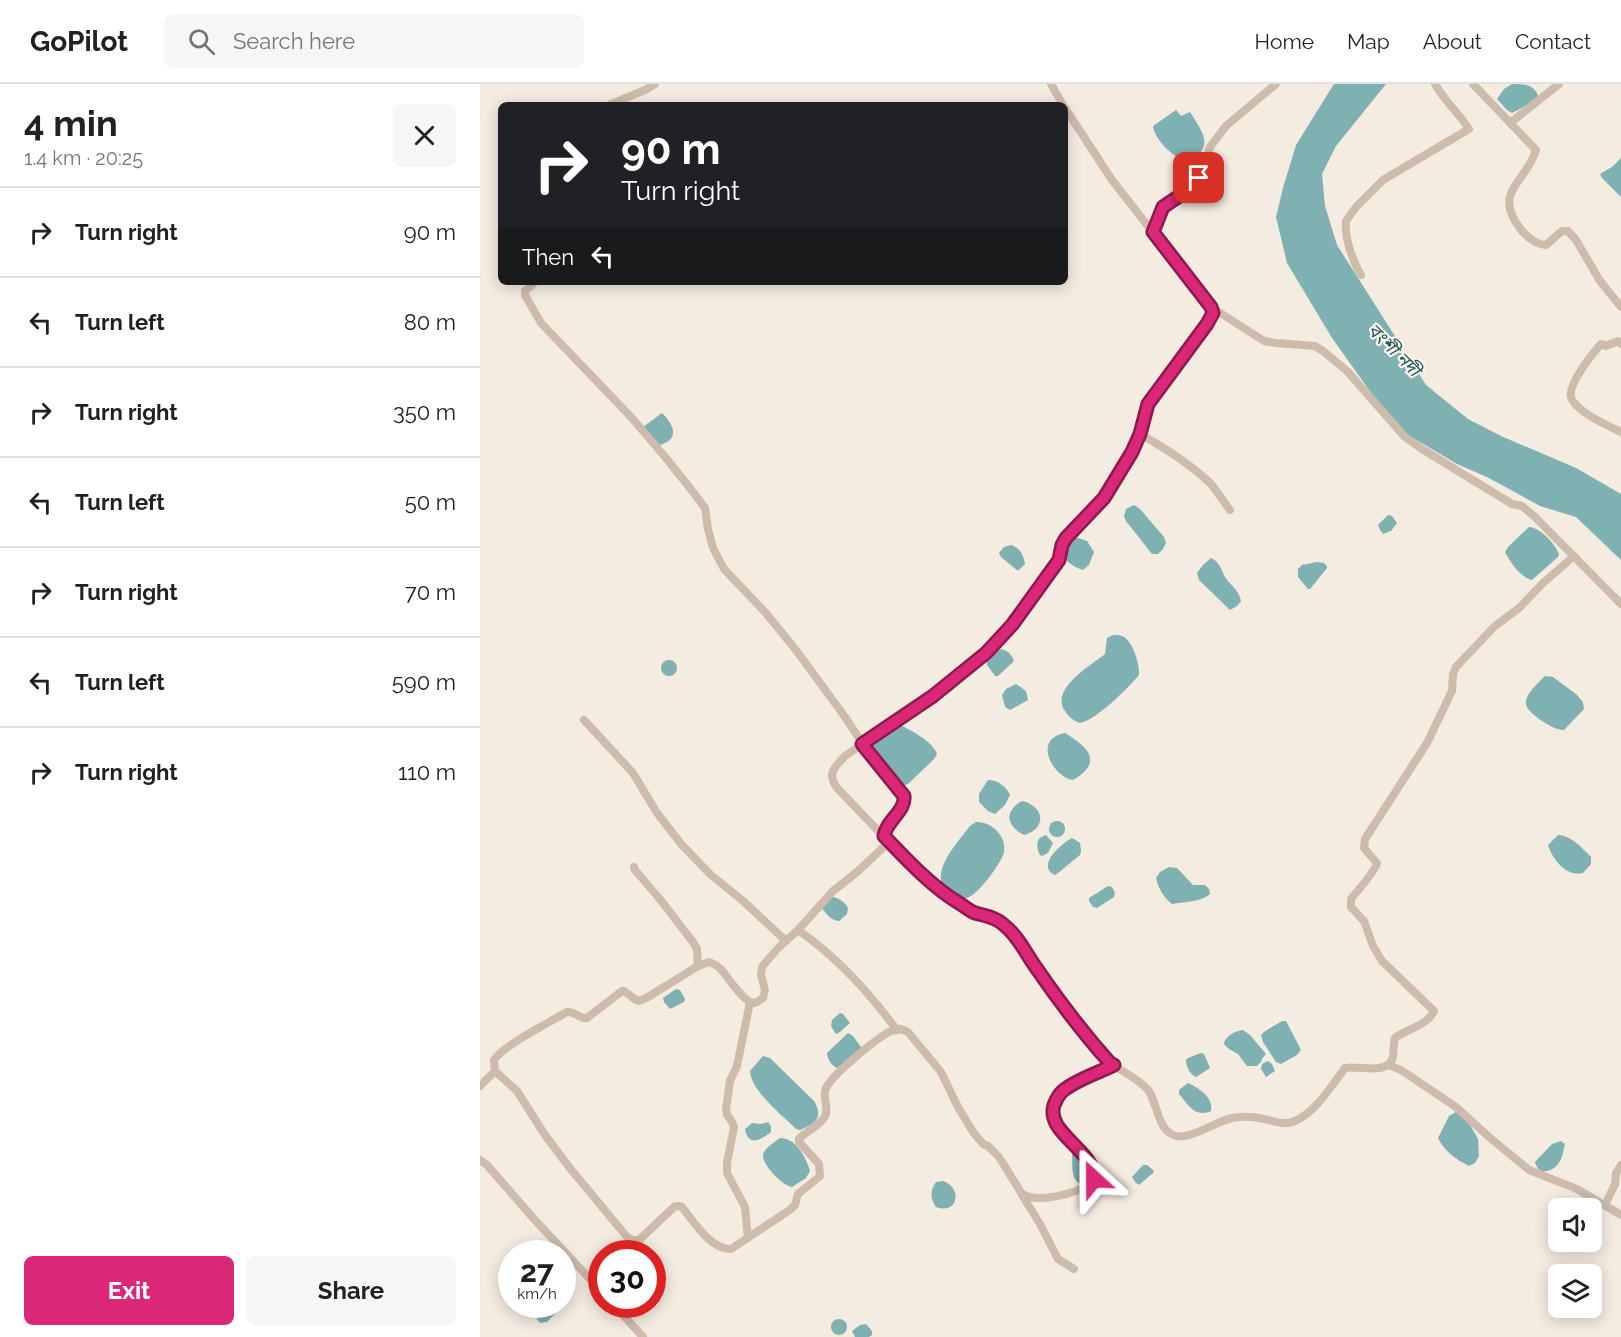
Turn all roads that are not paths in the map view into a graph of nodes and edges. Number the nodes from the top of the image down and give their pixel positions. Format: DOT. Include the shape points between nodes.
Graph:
graph roads {
  1 [pos="655,84"];
  2 [pos="1051,84"];
  3 [pos="1276,84"];
  4 [pos="1435,84"];
  5 [pos="1473,84"];
  6 [pos="1559,84"];
  7 [pos="616,102"];
  8 [pos="1061,102"];
  9 [pos="1068,113"];
  10 [pos="1510,123"];
  11 [pos="1153,232"];
  12 [pos="1361,275"];
  13 [pos="532,285"];
  14 [pos="1211,307"];
  15 [pos="1621,307"];
  16 [pos="1621,344"];
  17 [pos="1621,432"];
  18 [pos="1140,434"];
  19 [pos="1230,510"];
  20 [pos="1574,555"];
  21 [pos="1621,604"];
  22 [pos="584,720"];
  23 [pos="862,744"];
  24 [pos="886,839"];
  25 [pos="634,867"];
  26 [pos="798,930"];
  27 [pos="786,941"];
  28 [pos="698,966"];
  29 [pos="750,1002"];
  30 [pos="896,1029"];
  31 [pos="1114,1065"];
  32 [pos="1389,1065"];
  33 [pos="495,1071"];
  34 [pos="480,1086"];
  35 [pos="480,1160"];
  36 [pos="1621,1165"];
  37 [pos="1022,1194"];
  38 [pos="1605,1205"];
  39 [pos="1621,1215"];
  40 [pos="748,1238"];
  41 [pos="1074,1269"];
  42 [pos="588,1277"];
  43 [pos="626,1318"];
  44 [pos="643,1337"];
  1 -- 7 [label="street"];
  2 -- 8 [label="street"];
  3 -- 11 [label="street" via="1226,126 1210,147 1194,186 1163,207"];
  4 -- 12 [label="street" via="1469,129 1383,180 1356,207 1346,221 1347,238"];
  5 -- 10 [label="street"];
  6 -- 10 [label="street"];
  9 -- 11 [label="street" via="1102,166"];
  10 -- 15 [label="street" via="1536,150 1509,197 1511,214 1522,231 1539,244 1546,245 1562,231 1572,234"];
  11 -- 14 [label="street"];
  13 -- 23 [label="street" via="525,295 541,323 631,417 693,492 705,508 713,548 724,569 799,654"];
  14 -- 18 [label="street" via="1211,318 1148,404"];
  14 -- 20 [label="street" via="1264,341 1315,346 1323,351 1347,371 1405,437 1512,504 1522,506"];
  16 -- 17 [label="street" via="1601,344 1583,366 1570,395 1574,405"];
  18 -- 19 [label="street" via="1202,477"];
  18 -- 23 [label="street" via="1104,498 1066,538 1059,560 1012,625 986,653 933,696"];
  20 -- 21 [label="street"];
  20 -- 32 [label="street" via="1456,667 1452,691 1427,743 1365,839 1364,848 1377,863 1376,870 1351,899 1351,907 1364,921 1372,946 1383,962 1434,1011 1428,1020 1395,1038"];
  22 -- 27 [label="street" via="633,773 682,845"];
  23 -- 24 [label="street" via="904,796 904,803 886,829"];
  23 -- 24 [label="street" via="845,756 831,776 838,789"];
  24 -- 26 [label="street"];
  24 -- 31 [label="street" via="943,892 976,913 1002,922 1090,1040"];
  25 -- 28 [label="street" via="693,942"];
  26 -- 27 [label="street"];
  26 -- 30 [label="street" via="853,976"];
  27 -- 29 [label="street" via="762,967 763,998"];
  28 -- 29 [label="street" via="716,964"];
  28 -- 33 [label="street" via="642,1000 622,991 587,1018 567,1012 499,1054 494,1060"];
  29 -- 40 [label="street" via="726,1109 734,1127 727,1173 745,1207"];
  30 -- 37 [label="street" via="908,1032 940,1072 969,1126 999,1157"];
  30 -- 40 [label="street" via="886,1033 828,1083 825,1116 799,1139 819,1164 820,1176 798,1194 791,1209"];
  31 -- 32 [label="street" via="1148,1090 1166,1129 1177,1137 1237,1118 1295,1122 1323,1097 1345,1068"];
  31 -- 37 [label="street" via="1065,1088 1053,1110 1055,1122 1088,1161 1094,1175 1092,1184 1048,1197"];
  32 -- 38 [label="street" via="1456,1107 1529,1170"];
  33 -- 34 [label="street"];
  33 -- 40 [label="street" via="518,1091 545,1136 632,1240 639,1240 678,1206 714,1245 731,1249"];
  35 -- 42 [label="street"];
  36 -- 38 [label="street"];
  37 -- 41 [label="street" via="1058,1260"];
  38 -- 39 [label="street"];
  43 -- 44 [label="street"];
}
